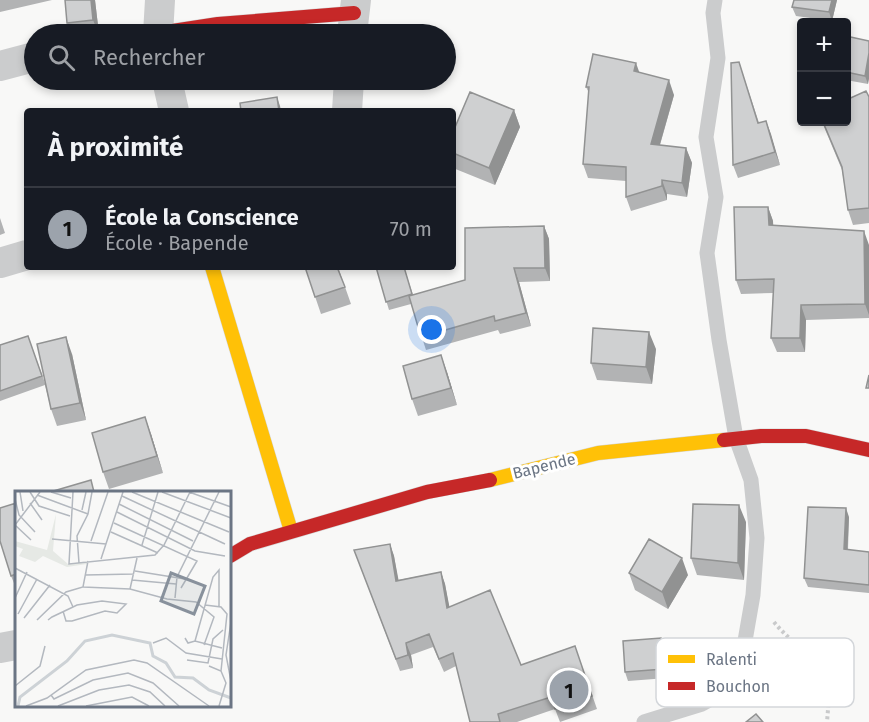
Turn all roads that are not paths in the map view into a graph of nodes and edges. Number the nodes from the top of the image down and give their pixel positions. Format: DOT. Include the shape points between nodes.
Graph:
graph roads {
  1 [pos="160,0"];
  2 [pos="715,0"];
  3 [pos="354,16"];
  4 [pos="157,24"];
  5 [pos="218,24"];
  6 [pos="24,60"];
  7 [pos="0,66"];
  8 [pos="169,90"];
  9 [pos="348,90"];
  10 [pos="173,108"];
  11 [pos="347,108"];
  12 [pos="24,256"];
  13 [pos="0,262"];
  14 [pos="213,270"];
  15 [pos="736,438"];
  16 [pos="869,450"];
  17 [pos="291,531"];
  18 [pos="231,555"];
  19 [pos="745,638"];
  20 [pos="15,645"];
  21 [pos="0,648"];
  22 [pos="692,707"];
  23 [pos="644,722"];
  1 -- 4 [label="street"];
  2 -- 15 [label="lane" via="718,58 706,137 716,197 707,253"];
  3 -- 5 [label="street"];
  6 -- 7 [label="street"];
  8 -- 10 [label="street"];
  9 -- 11 [label="street"];
  12 -- 13 [label="street"];
  14 -- 17 [label="street"];
  15 -- 16 [label="street, Bapende" via="806,436"];
  15 -- 17 [label="street, Bapende" via="598,453 427,492"];
  15 -- 19 [label="lane" via="751,480 757,538"];
  17 -- 18 [label="street, Bapende" via="250,544"];
  20 -- 21 [label="street"];
  22 -- 23 [label="lane"];
}
